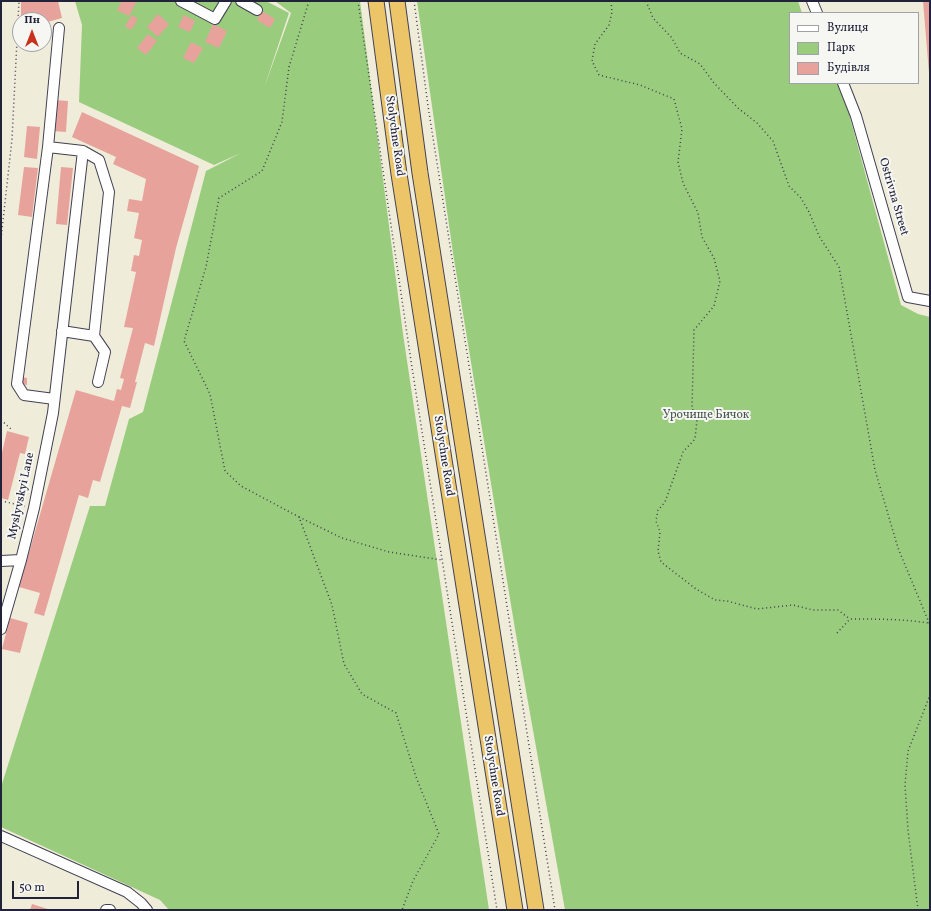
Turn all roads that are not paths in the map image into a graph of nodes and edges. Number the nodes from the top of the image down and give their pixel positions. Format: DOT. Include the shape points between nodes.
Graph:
graph roads {
  1 [pos="181,1"];
  2 [pos="226,1"];
  3 [pos="241,1"];
  4 [pos="376,1"];
  5 [pos="397,1"];
  6 [pos="812,1"];
  7 [pos="257,10"];
  8 [pos="817,12"];
  9 [pos="58,28"];
  10 [pos="843,84"];
  11 [pos="48,147"];
  12 [pos="83,151"];
  13 [pos="930,301"];
  14 [pos="62,331"];
  15 [pos="94,336"];
  16 [pos="98,382"];
  17 [pos="54,399"];
  18 [pos="21,560"];
  19 [pos="1,561"];
  20 [pos="1,629"];
  21 [pos="1,836"];
  22 [pos="106,910"];
  23 [pos="110,910"];
  24 [pos="147,910"];
  25 [pos="514,910"];
  26 [pos="536,910"];
  1 -- 2 [label="street" via="215,19"];
  3 -- 7 [label="street"];
  4 -- 25 [label="highway, Stolychne Road" via="399,174"];
  5 -- 26 [label="highway, Stolychne Road" via="420,173"];
  6 -- 8 [label="street"];
  9 -- 11 [label="street"];
  10 -- 13 [label="street, Ostrivna Street" via="856,116 908,298"];
  11 -- 12 [label="street"];
  11 -- 17 [label="street" via="17,384 24,395"];
  12 -- 14 [label="street, Myslyvskyi Lane"];
  12 -- 15 [label="street" via="99,160 109,192"];
  14 -- 15 [label="street"];
  14 -- 17 [label="street, Myslyvskyi Lane"];
  15 -- 16 [label="street" via="105,352"];
  17 -- 18 [label="street, Myslyvskyi Lane" via="34,508"];
  18 -- 19 [label="street"];
  18 -- 20 [label="street, Myslyvskyi Lane"];
  21 -- 24 [label="street" via="127,892"];
  22 -- 23 [label="street"];
}
